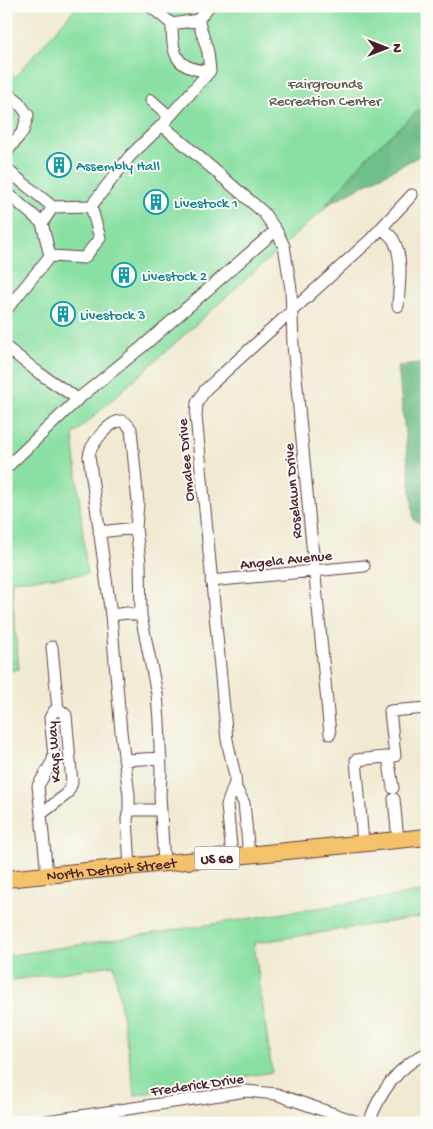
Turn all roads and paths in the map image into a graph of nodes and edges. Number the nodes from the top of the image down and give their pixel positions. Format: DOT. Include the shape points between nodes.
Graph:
graph roads {
  1 [pos="150,6"];
  2 [pos="208,6"];
  3 [pos="198,20"];
  4 [pos="172,24"];
  5 [pos="210,71"];
  6 [pos="6,92"];
  7 [pos="151,100"];
  8 [pos="166,120"];
  9 [pos="6,153"];
  10 [pos="6,169"];
  11 [pos="6,192"];
  12 [pos="412,195"];
  13 [pos="91,206"];
  14 [pos="54,208"];
  15 [pos="42,223"];
  16 [pos="381,228"];
  17 [pos="276,230"];
  18 [pos="50,256"];
  19 [pos="398,306"];
  20 [pos="6,310"];
  21 [pos="292,312"];
  22 [pos="6,347"];
  23 [pos="78,399"];
  24 [pos="6,468"];
  25 [pos="136,528"];
  26 [pos="99,532"];
  27 [pos="364,566"];
  28 [pos="314,571"];
  29 [pos="211,582"];
  30 [pos="111,615"];
  31 [pos="141,616"];
  32 [pos="52,647"];
  33 [pos="427,708"];
  34 [pos="58,710"];
  35 [pos="330,734"];
  36 [pos="388,757"];
  37 [pos="161,758"];
  38 [pos="124,760"];
  39 [pos="235,783"];
  40 [pos="129,810"];
  41 [pos="161,810"];
  42 [pos="41,814"];
  43 [pos="427,837"];
  44 [pos="398,840"];
  45 [pos="363,843"];
  46 [pos="241,856"];
  47 [pos="164,864"];
  48 [pos="130,867"];
  49 [pos="47,875"];
  50 [pos="6,879"];
  51 [pos="427,1053"];
  52 [pos="34,1123"];
  53 [pos="360,1123"];
  54 [pos="369,1123"];
  1 -- 4 [label="street"];
  2 -- 3 [label="street"];
  3 -- 4 [label="street"];
  3 -- 5 [label="street"];
  4 -- 5 [label="street" via="172,44 182,64"];
  5 -- 8 [label="street"];
  6 -- 9 [label="street" via="28,115 23,131"];
  7 -- 8 [label="street, Roselawn Drive"];
  8 -- 13 [label="street" via="130,156"];
  8 -- 17 [label="street, Roselawn Drive" via="263,212"];
  10 -- 14 [label="street"];
  11 -- 15 [label="street"];
  12 -- 16 [label="street, Omalee Drive"];
  13 -- 14 [label="street"];
  13 -- 18 [label="street" via="100,238 84,258"];
  14 -- 15 [label="street"];
  15 -- 18 [label="street"];
  16 -- 19 [label="street" via="396,246 400,275"];
  16 -- 21 [label="street, Omalee Drive"];
  17 -- 21 [label="street, Roselawn Drive" via="284,246"];
  17 -- 23 [label="street"];
  18 -- 20 [label="street"];
  21 -- 28 [label="street, Roselawn Drive"];
  21 -- 29 [label="street, Omalee Drive" via="205,390 197,404"];
  22 -- 23 [label="street"];
  23 -- 24 [label="street"];
  25 -- 26 [label="street"];
  25 -- 26 [label="street" via="138,503 131,429 126,423 117,422 96,440 90,450"];
  25 -- 31 [label="street"];
  26 -- 30 [label="street"];
  27 -- 28 [label="street, Angela Avenue"];
  28 -- 29 [label="street, Angela Avenue"];
  28 -- 35 [label="street, Roselawn Drive"];
  29 -- 39 [label="street, Omalee Drive" via="227,740"];
  30 -- 31 [label="street" via="127,613"];
  30 -- 38 [label="street"];
  31 -- 37 [label="street" via="157,694"];
  32 -- 34 [label="street, Kays Way"];
  33 -- 36 [label="street" via="390,711 394,756"];
  34 -- 42 [label="street, Kays Way" via="50,718 54,756 38,786"];
  34 -- 42 [label="street, Kays Way" via="66,715 72,782 67,794"];
  36 -- 44 [label="street"];
  36 -- 45 [label="street" via="356,760"];
  37 -- 38 [label="street"];
  37 -- 41 [label="street"];
  38 -- 40 [label="street"];
  39 -- 46 [label="street, Omalee Drive" via="244,804"];
  39 -- 46 [label="street, Omalee Drive" via="227,805"];
  40 -- 41 [label="street"];
  40 -- 48 [label="street"];
  41 -- 47 [label="street"];
  42 -- 49 [label="street, Kays Way"];
  43 -- 44 [label="highway, North Detroit Street / US 68"];
  44 -- 45 [label="highway, North Detroit Street / US 68"];
  45 -- 46 [label="highway, North Detroit Street / US 68"];
  46 -- 47 [label="highway, North Detroit Street / US 68"];
  47 -- 48 [label="highway, North Detroit Street / US 68"];
  48 -- 49 [label="highway, North Detroit Street / US 68"];
  49 -- 50 [label="highway, North Detroit Street / US 68"];
  51 -- 54 [label="street" via="404,1068 389,1084"];
  52 -- 53 [label="street, Frederick Drive" via="246,1091 276,1094"];
}
